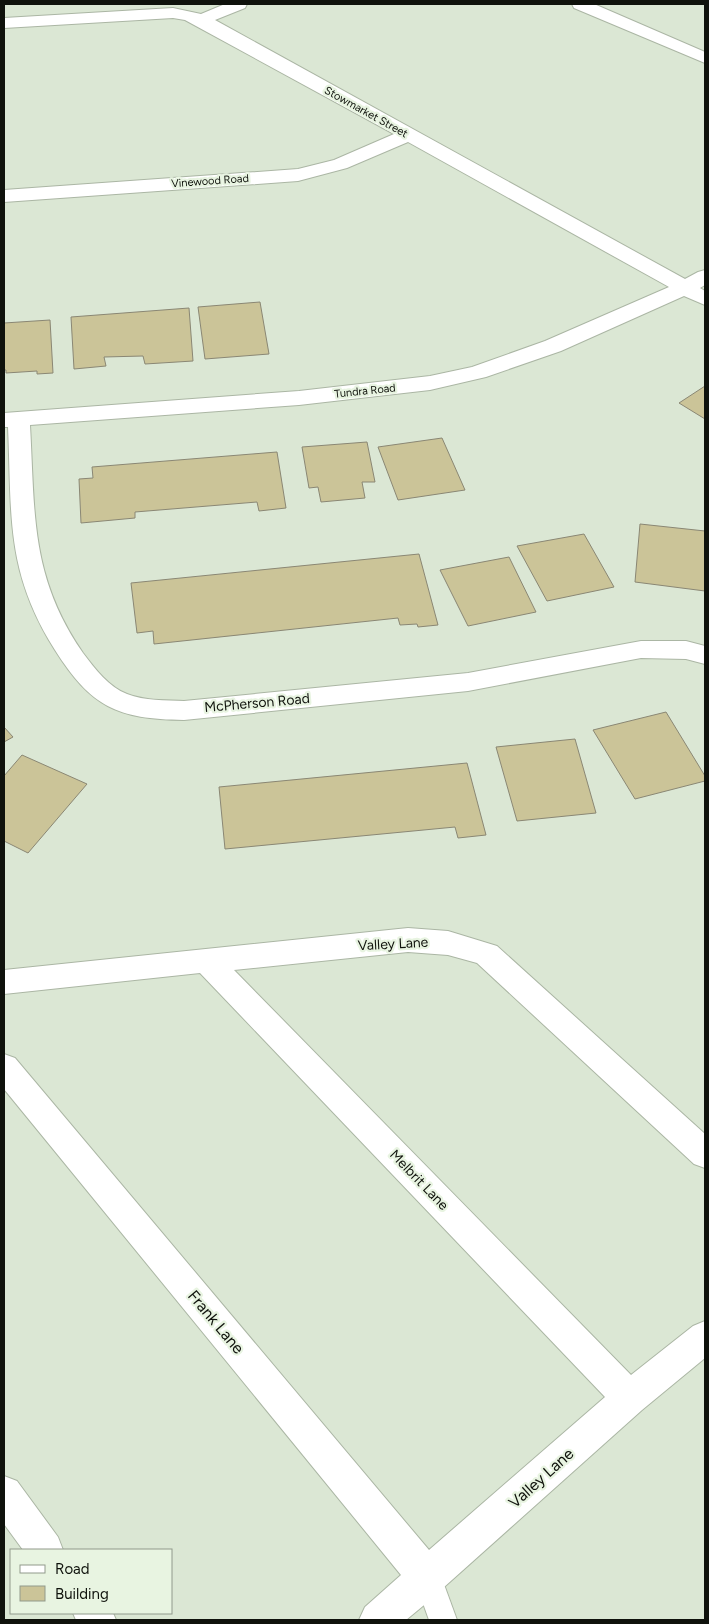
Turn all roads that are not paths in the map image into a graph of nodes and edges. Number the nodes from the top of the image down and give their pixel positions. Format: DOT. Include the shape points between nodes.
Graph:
graph roads {
  1 [pos="239,4"];
  2 [pos="580,4"];
  3 [pos="201,20"];
  4 [pos="4,23"];
  5 [pos="705,58"];
  6 [pos="408,135"];
  7 [pos="4,196"];
  8 [pos="705,276"];
  9 [pos="685,288"];
  10 [pos="705,299"];
  11 [pos="11,419"];
  12 [pos="705,655"];
  13 [pos="207,961"];
  14 [pos="4,982"];
  15 [pos="4,1067"];
  16 [pos="705,1154"];
  17 [pos="705,1338"];
  18 [pos="630,1398"];
  19 [pos="4,1494"];
  20 [pos="44,1549"];
  21 [pos="428,1578"];
  22 [pos="378,1620"];
  23 [pos="444,1620"];
  1 -- 3 [label="street"];
  2 -- 5 [label="street"];
  3 -- 4 [label="street, Stowmarket Street" via="173,13"];
  3 -- 6 [label="street, Stowmarket Street"];
  6 -- 7 [label="street, Vinewood Road" via="325,170 298,175"];
  6 -- 9 [label="street, Stowmarket Street"];
  8 -- 9 [label="street, Tundra Road"];
  9 -- 10 [label="street, Stowmarket Street"];
  9 -- 11 [label="street, Tundra Road" via="553,346 478,372 430,383 299,398"];
  11 -- 12 [label="street, McPherson Road" via="29,564 40,601 84,673 122,703 171,710 215,707 452,684 515,675 640,649 664,647"];
  13 -- 14 [label="street, Valley Lane"];
  13 -- 16 [label="street, Valley Lane" via="408,940 448,943 487,954"];
  13 -- 18 [label="street, Melbrit Lane"];
  15 -- 21 [label="street, Frank Lane"];
  17 -- 18 [label="street, Valley Lane"];
  18 -- 21 [label="street, Valley Lane"];
  19 -- 20 [label="street"];
  21 -- 22 [label="street, Valley Lane"];
  21 -- 23 [label="lane"];
}
